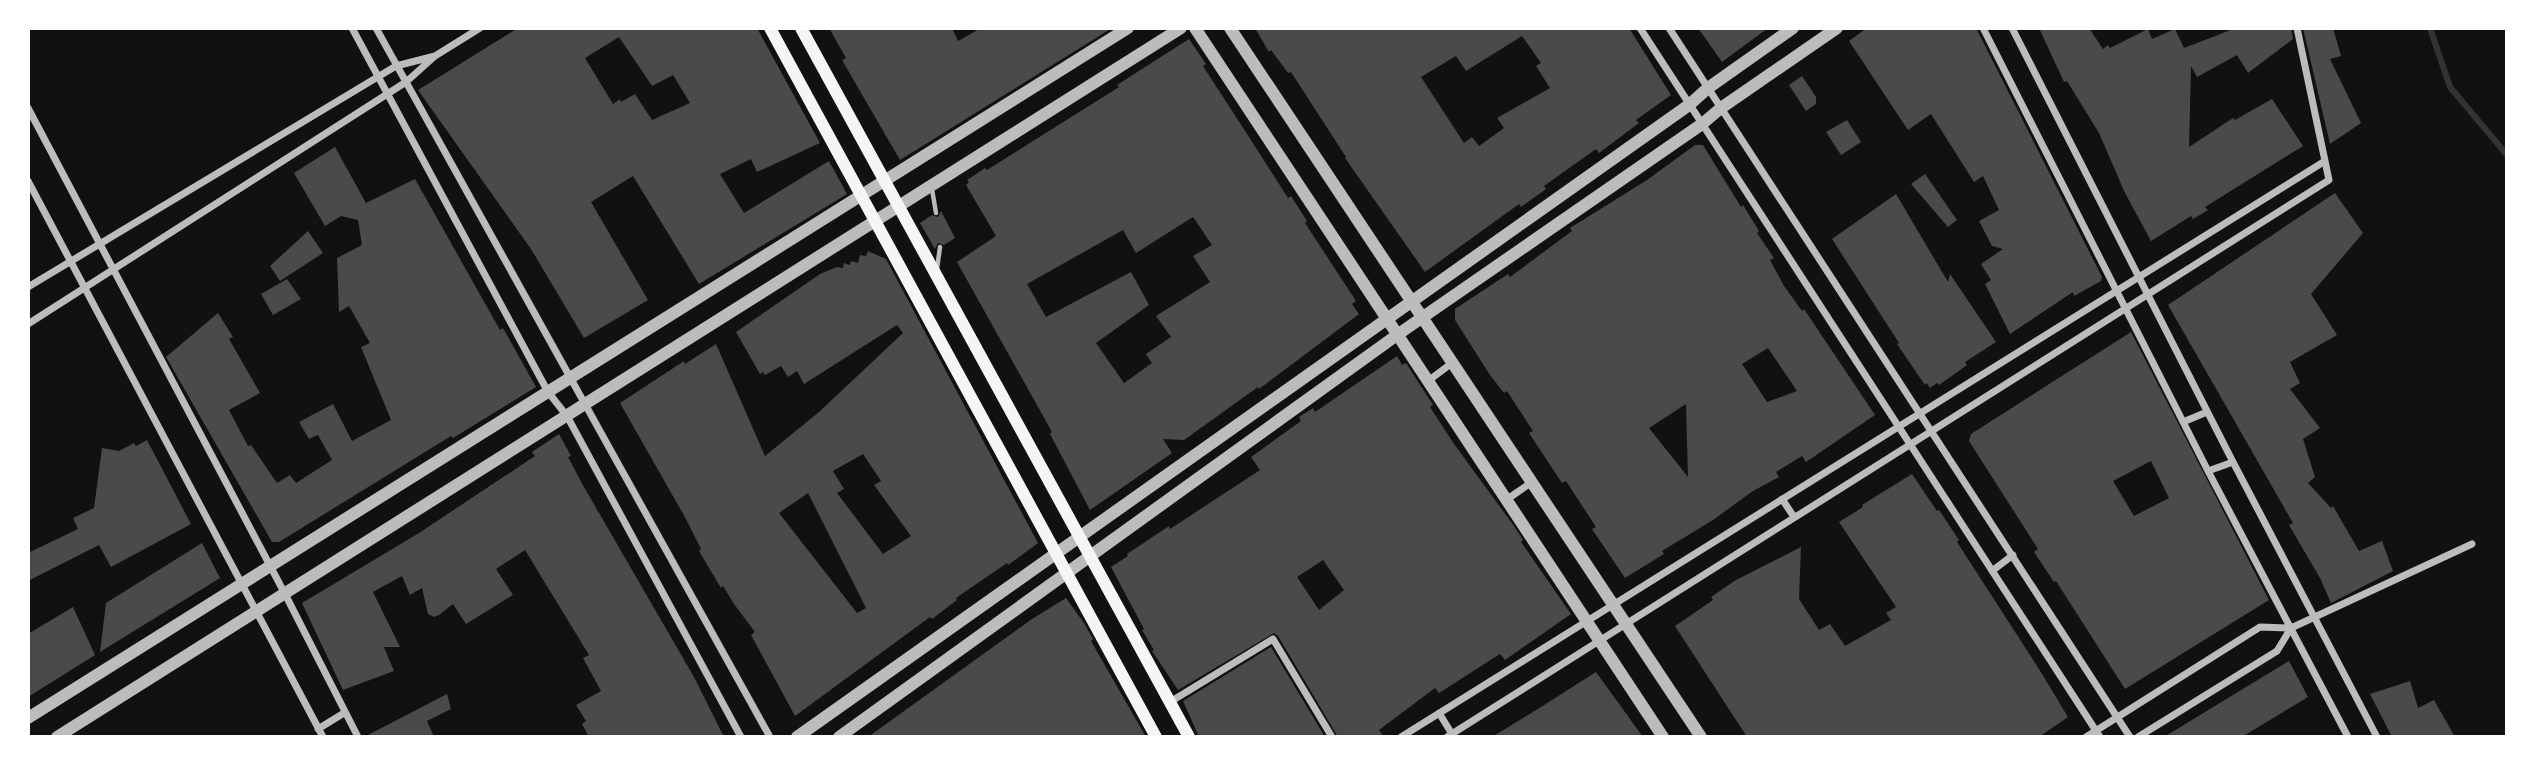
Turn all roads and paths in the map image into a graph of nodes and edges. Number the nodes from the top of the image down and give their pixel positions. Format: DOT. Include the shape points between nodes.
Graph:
graph roads {
  1 [pos="352,28"];
  2 [pos="376,28"];
  3 [pos="480,28"];
  4 [pos="769,28"];
  5 [pos="802,28"];
  6 [pos="1128,28"];
  7 [pos="1181,28"];
  8 [pos="1195,28"];
  9 [pos="1230,28"];
  10 [pos="1640,28"];
  11 [pos="1669,28"];
  12 [pos="1793,28"];
  13 [pos="1837,28"];
  14 [pos="1983,28"];
  15 [pos="2012,28"];
  16 [pos="2297,28"];
  17 [pos="435,56"];
  18 [pos="396,66"];
  19 [pos="378,76"];
  20 [pos="406,82"];
  21 [pos="1708,88"];
  22 [pos="388,94"];
  23 [pos="1689,104"];
  24 [pos="28,108"];
  25 [pos="1721,108"];
  26 [pos="1702,124"];
  27 [pos="2325,161"];
  28 [pos="885,180"];
  29 [pos="28,181"];
  30 [pos="931,186"];
  31 [pos="860,196"];
  32 [pos="899,206"];
  33 [pos="936,213"];
  34 [pos="874,221"];
  35 [pos="99,243"];
  36 [pos="940,247"];
  37 [pos="70,260"];
  38 [pos="114,269"];
  39 [pos="936,276"];
  40 [pos="2139,278"];
  41 [pos="28,288"];
  42 [pos="85,289"];
  43 [pos="2117,291"];
  44 [pos="2147,294"];
  45 [pos="1411,300"];
  46 [pos="2126,308"];
  47 [pos="1386,318"];
  48 [pos="1422,318"];
  49 [pos="28,324"];
  50 [pos="1398,335"];
  51 [pos="1452,363"];
  52 [pos="570,378"];
  53 [pos="1428,381"];
  54 [pos="548,392"];
  55 [pos="585,404"];
  56 [pos="2207,412"];
  57 [pos="1920,413"];
  58 [pos="567,416"];
  59 [pos="2183,422"];
  60 [pos="1899,427"];
  61 [pos="1931,430"];
  62 [pos="1910,444"];
  63 [pos="2233,462"];
  64 [pos="2208,471"];
  65 [pos="1532,482"];
  66 [pos="1783,499"];
  67 [pos="1506,500"];
  68 [pos="1794,517"];
  69 [pos="1079,537"];
  70 [pos="2472,544"];
  71 [pos="1056,553"];
  72 [pos="2012,555"];
  73 [pos="1089,556"];
  74 [pos="270,566"];
  75 [pos="1992,571"];
  76 [pos="1066,573"];
  77 [pos="241,583"];
  78 [pos="285,594"];
  79 [pos="1613,605"];
  80 [pos="255,611"];
  81 [pos="2315,619"];
  82 [pos="1587,621"];
  83 [pos="1626,624"];
  84 [pos="2291,628"];
  85 [pos="1599,641"];
  86 [pos="1170,702"];
  87 [pos="344,713"];
  88 [pos="1439,713"];
  89 [pos="2117,716"];
  90 [pos="28,718"];
  91 [pos="321,733"];
  92 [pos="2098,734"];
  93 [pos="1450,736"];
  94 [pos="57,737"];
  95 [pos="358,737"];
  96 [pos="741,737"];
  97 [pos="770,737"];
  98 [pos="797,737"];
  99 [pos="839,737"];
  100 [pos="1156,737"];
  101 [pos="1189,737"];
  102 [pos="1332,737"];
  103 [pos="1401,737"];
  104 [pos="1663,737"];
  105 [pos="1701,737"];
  106 [pos="2085,737"];
  107 [pos="2130,737"];
  108 [pos="2138,737"];
  109 [pos="2348,737"];
  110 [pos="2376,737"];
  1 -- 19 [label="street"];
  2 -- 18 [label="street"];
  3 -- 17 [label="street"];
  4 -- 31 [label="main road"];
  5 -- 28 [label="main road"];
  6 -- 28 [label="street"];
  7 -- 30 [label="street"];
  8 -- 47 [label="street"];
  9 -- 45 [label="street"];
  10 -- 23 [label="street"];
  11 -- 21 [label="street"];
  12 -- 21 [label="street"];
  13 -- 25 [label="street"];
  14 -- 43 [label="street"];
  15 -- 40 [label="street"];
  16 -- 27 [label="street"];
  17 -- 18 [label="street"];
  17 -- 20 [label="street"];
  18 -- 19 [label="street"];
  18 -- 20 [label="street"];
  19 -- 22 [label="street"];
  19 -- 35 [label="street"];
  20 -- 22 [label="street"];
  20 -- 52 [label="street"];
  21 -- 23 [label="street"];
  21 -- 25 [label="street"];
  22 -- 38 [label="street"];
  22 -- 54 [label="street"];
  23 -- 26 [label="street"];
  23 -- 45 [label="street"];
  24 -- 35 [label="street"];
  25 -- 26 [label="street"];
  25 -- 57 [label="street"];
  26 -- 48 [label="street"];
  26 -- 60 [label="street"];
  27 -- 40 [label="street"];
  27 -- 44 [label="street" via="2329,180"];
  28 -- 31 [label="street"];
  28 -- 32 [label="main road"];
  29 -- 37 [label="street"];
  30 -- 32 [label="street"];
  30 -- 33 [label="lane"];
  31 -- 34 [label="main road"];
  31 -- 52 [label="street"];
  32 -- 34 [label="street"];
  32 -- 39 [label="main road"];
  34 -- 55 [label="street"];
  34 -- 71 [label="main road"];
  35 -- 37 [label="street"];
  35 -- 38 [label="street"];
  36 -- 39 [label="lane"];
  37 -- 41 [label="street"];
  37 -- 42 [label="street"];
  38 -- 42 [label="street"];
  38 -- 74 [label="street"];
  39 -- 69 [label="main road"];
  40 -- 43 [label="street"];
  40 -- 44 [label="street"];
  42 -- 49 [label="street"];
  42 -- 77 [label="street"];
  43 -- 46 [label="street"];
  43 -- 57 [label="street"];
  44 -- 46 [label="street"];
  44 -- 56 [label="street"];
  45 -- 47 [label="street"];
  45 -- 48 [label="street"];
  46 -- 59 [label="street"];
  46 -- 61 [label="street"];
  47 -- 50 [label="street"];
  47 -- 69 [label="street"];
  48 -- 50 [label="street"];
  48 -- 51 [label="street"];
  50 -- 53 [label="street"];
  50 -- 73 [label="street"];
  51 -- 53 [label="street"];
  51 -- 65 [label="street"];
  52 -- 54 [label="street"];
  52 -- 55 [label="street"];
  53 -- 67 [label="street"];
  54 -- 58 [label="street"];
  54 -- 74 [label="street"];
  55 -- 58 [label="street"];
  55 -- 97 [label="street"];
  56 -- 59 [label="street"];
  56 -- 63 [label="street"];
  57 -- 60 [label="street"];
  57 -- 61 [label="street"];
  58 -- 78 [label="street"];
  58 -- 96 [label="street"];
  59 -- 64 [label="street"];
  60 -- 62 [label="street"];
  60 -- 66 [label="street"];
  61 -- 62 [label="street"];
  61 -- 72 [label="street"];
  62 -- 68 [label="street"];
  62 -- 75 [label="street"];
  63 -- 64 [label="street"];
  63 -- 81 [label="street"];
  64 -- 84 [label="street"];
  65 -- 67 [label="street"];
  65 -- 79 [label="street"];
  66 -- 68 [label="street"];
  66 -- 79 [label="street"];
  67 -- 82 [label="street"];
  68 -- 83 [label="street"];
  69 -- 71 [label="street"];
  69 -- 73 [label="main road"];
  70 -- 81 [label="street"];
  71 -- 76 [label="main road"];
  71 -- 98 [label="street"];
  72 -- 75 [label="street"];
  72 -- 89 [label="street"];
  73 -- 76 [label="street"];
  73 -- 86 [label="main road"];
  74 -- 77 [label="street"];
  74 -- 78 [label="street"];
  75 -- 92 [label="street"];
  76 -- 99 [label="street"];
  76 -- 100 [label="main road"];
  77 -- 80 [label="street"];
  77 -- 90 [label="street"];
  78 -- 80 [label="street"];
  78 -- 87 [label="street"];
  79 -- 82 [label="street"];
  79 -- 83 [label="street"];
  80 -- 91 [label="street"];
  80 -- 94 [label="street"];
  81 -- 84 [label="street"];
  81 -- 110 [label="street"];
  82 -- 85 [label="street"];
  82 -- 88 [label="street"];
  83 -- 85 [label="street"];
  83 -- 105 [label="street"];
  84 -- 89 [label="street" via="2260,627"];
  84 -- 108 [label="street" via="2277,651"];
  84 -- 109 [label="street"];
  85 -- 93 [label="street"];
  85 -- 104 [label="street"];
  86 -- 101 [label="main road"];
  86 -- 102 [label="street" via="1273,639"];
  87 -- 91 [label="street"];
  87 -- 95 [label="street"];
  88 -- 93 [label="street"];
  88 -- 103 [label="street"];
  89 -- 92 [label="street"];
  89 -- 107 [label="street"];
  92 -- 106 [label="street"];
}
